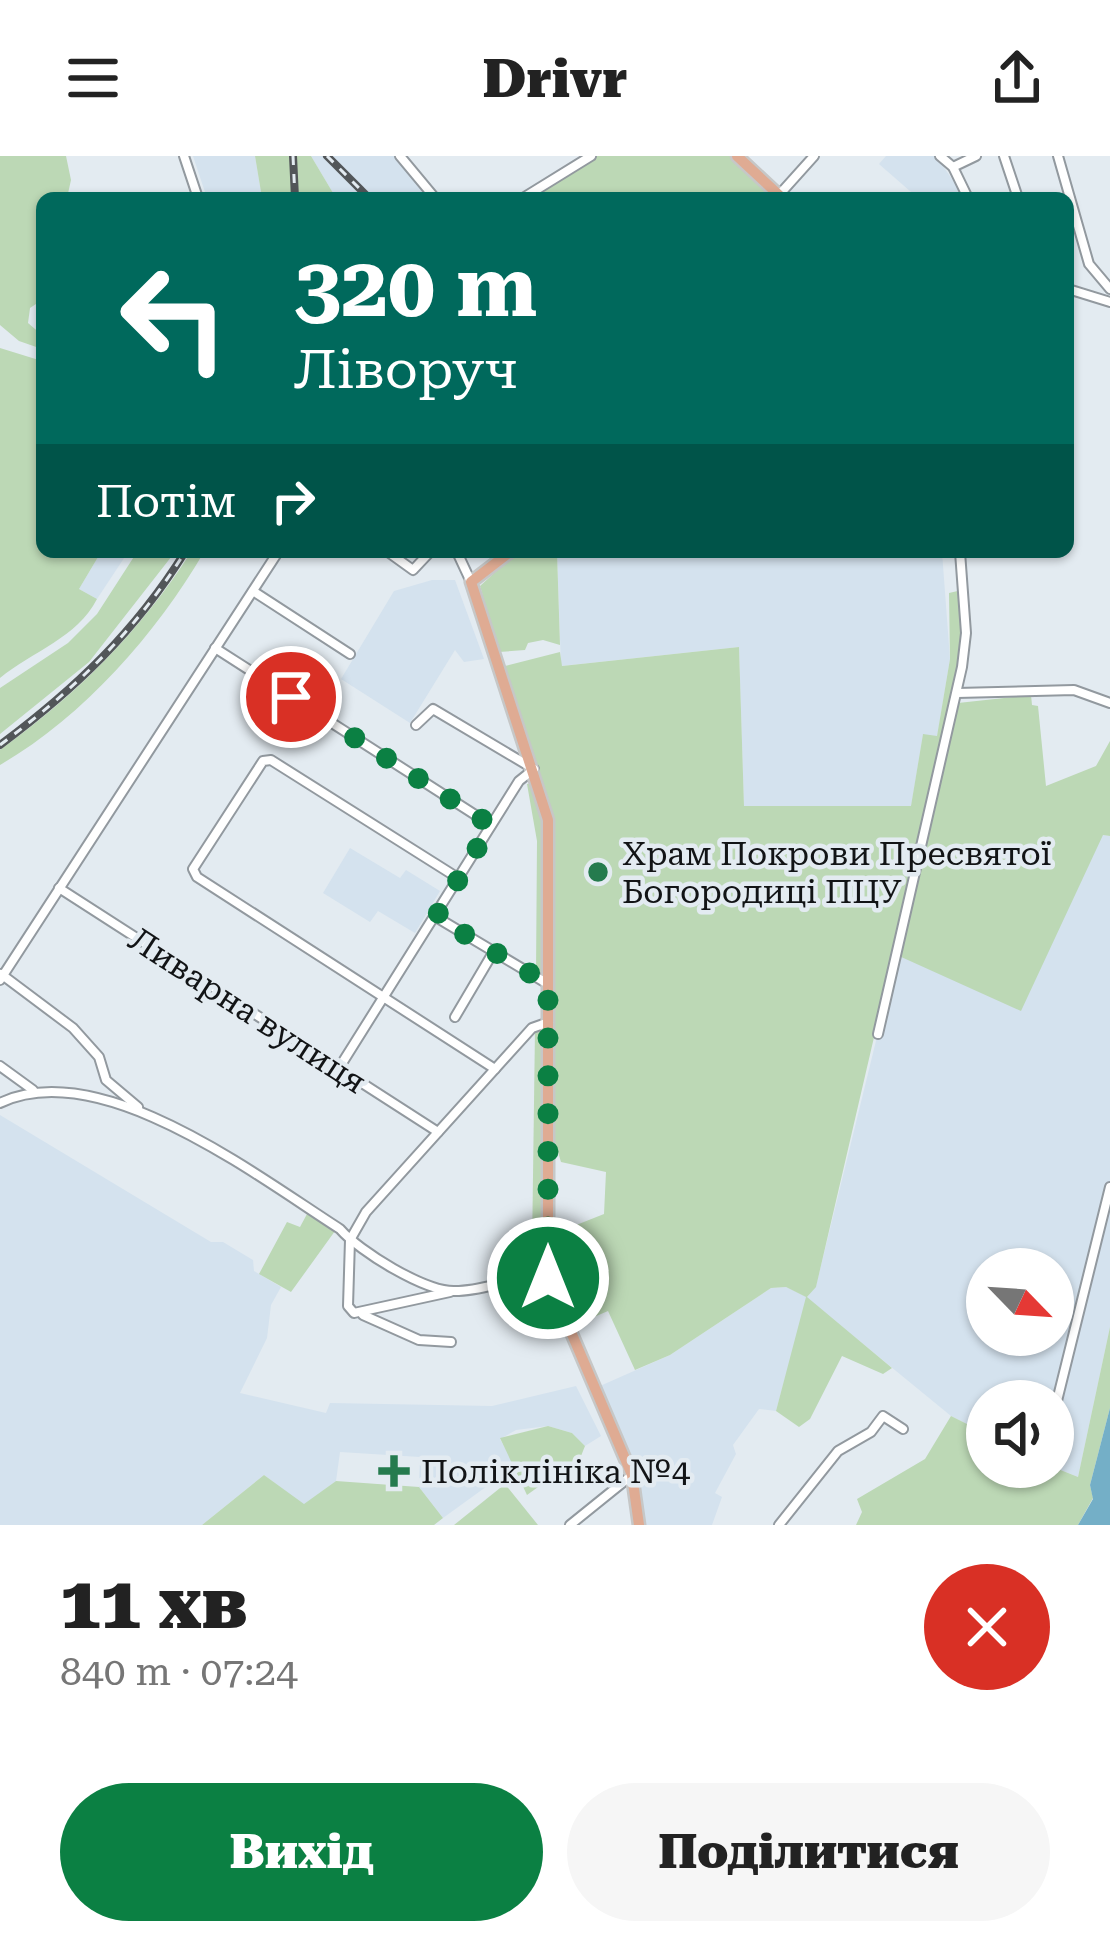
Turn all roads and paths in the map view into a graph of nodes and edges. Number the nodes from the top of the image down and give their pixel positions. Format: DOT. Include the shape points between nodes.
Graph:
graph roads {
  1 [pos="184,156"];
  2 [pos="400,156"];
  3 [pos="591,156"];
  4 [pos="737,156"];
  5 [pos="814,156"];
  6 [pos="940,156"];
  7 [pos="976,156"];
  8 [pos="1004,156"];
  9 [pos="1058,156"];
  10 [pos="952,167"];
  11 [pos="196,192"];
  12 [pos="430,192"];
  13 [pos="533,192"];
  14 [pos="776,192"];
  15 [pos="783,192"];
  16 [pos="965,192"];
  17 [pos="1016,192"];
  18 [pos="1068,192"];
  19 [pos="1074,212"];
  20 [pos="1110,289"];
  21 [pos="1074,291"];
  22 [pos="1110,302"];
  23 [pos="274,558"];
  24 [pos="396,558"];
  25 [pos="424,558"];
  26 [pos="461,558"];
  27 [pos="502,558"];
  28 [pos="960,558"];
  29 [pos="471,582"];
  30 [pos="253,591"];
  31 [pos="215,648"];
  32 [pos="350,654"];
  33 [pos="957,693"];
  34 [pos="1110,703"];
  35 [pos="416,725"];
  36 [pos="534,769"];
  37 [pos="491,825"];
  38 [pos="458,878"];
  39 [pos="59,888"];
  40 [pos="436,917"];
  41 [pos="494,951"];
  42 [pos="1,976"];
  43 [pos="548,984"];
  44 [pos="385,999"];
  45 [pos="455,1017"];
  46 [pos="549,1022"];
  47 [pos="878,1034"];
  48 [pos="0,1066"];
  49 [pos="339,1068"];
  50 [pos="495,1069"];
  51 [pos="33,1090"];
  52 [pos="0,1103"];
  53 [pos="140,1109"];
  54 [pos="438,1132"];
  55 [pos="1110,1187"];
  56 [pos="350,1240"];
  57 [pos="548,1278"];
  58 [pos="451,1292"];
  59 [pos="361,1314"];
  60 [pos="451,1342"];
  61 [pos="1062,1380"];
  62 [pos="903,1429"];
  63 [pos="632,1474"];
  64 [pos="569,1525"];
  65 [pos="639,1525"];
  66 [pos="779,1525"];
  1 -- 11 [label="street"];
  2 -- 12 [label="street"];
  3 -- 13 [label="street"];
  4 -- 14 [label="main road"];
  5 -- 15 [label="street"];
  6 -- 10 [label="street"];
  7 -- 10 [label="street"];
  8 -- 17 [label="street"];
  9 -- 18 [label="street"];
  10 -- 16 [label="street"];
  19 -- 20 [label="street" via="1089,264"];
  21 -- 22 [label="street"];
  23 -- 30 [label="street"];
  24 -- 25 [label="street" via="413,570"];
  26 -- 29 [label="street"];
  27 -- 29 [label="main road"];
  28 -- 33 [label="street" via="966,633"];
  29 -- 36 [label="main road"];
  30 -- 31 [label="street"];
  30 -- 32 [label="street"];
  31 -- 37 [label="street"];
  31 -- 39 [label="street"];
  33 -- 34 [label="street" via="1074,690"];
  33 -- 47 [label="street"];
  35 -- 36 [label="street" via="433,709"];
  36 -- 37 [label="street"];
  36 -- 43 [label="main road" via="548,820"];
  37 -- 38 [label="street"];
  38 -- 40 [label="street"];
  38 -- 44 [label="street" via="271,760 194,865 197,877"];
  39 -- 42 [label="street"];
  39 -- 49 [label="street, Ливарна вулиця"];
  40 -- 41 [label="street"];
  40 -- 44 [label="street"];
  41 -- 43 [label="street"];
  41 -- 45 [label="street"];
  42 -- 53 [label="street" via="73,1028 99,1057 106,1080"];
  43 -- 46 [label="main road"];
  44 -- 49 [label="street"];
  44 -- 50 [label="street"];
  46 -- 50 [label="street" via="532,1028"];
  46 -- 57 [label="main road"];
  48 -- 51 [label="street"];
  49 -- 54 [label="street, Ливарна вулиця"];
  50 -- 54 [label="street"];
  51 -- 52 [label="street"];
  51 -- 53 [label="street"];
  53 -- 56 [label="street"];
  54 -- 56 [label="street"];
  55 -- 61 [label="street"];
  56 -- 58 [label="street"];
  56 -- 59 [label="street" via="348,1306"];
  57 -- 58 [label="street"];
  57 -- 63 [label="main road"];
  58 -- 59 [label="street"];
  59 -- 60 [label="street" via="418,1340"];
  62 -- 66 [label="street" via="884,1416 846,1444"];
  63 -- 64 [label="street"];
  63 -- 65 [label="main road"];
}
